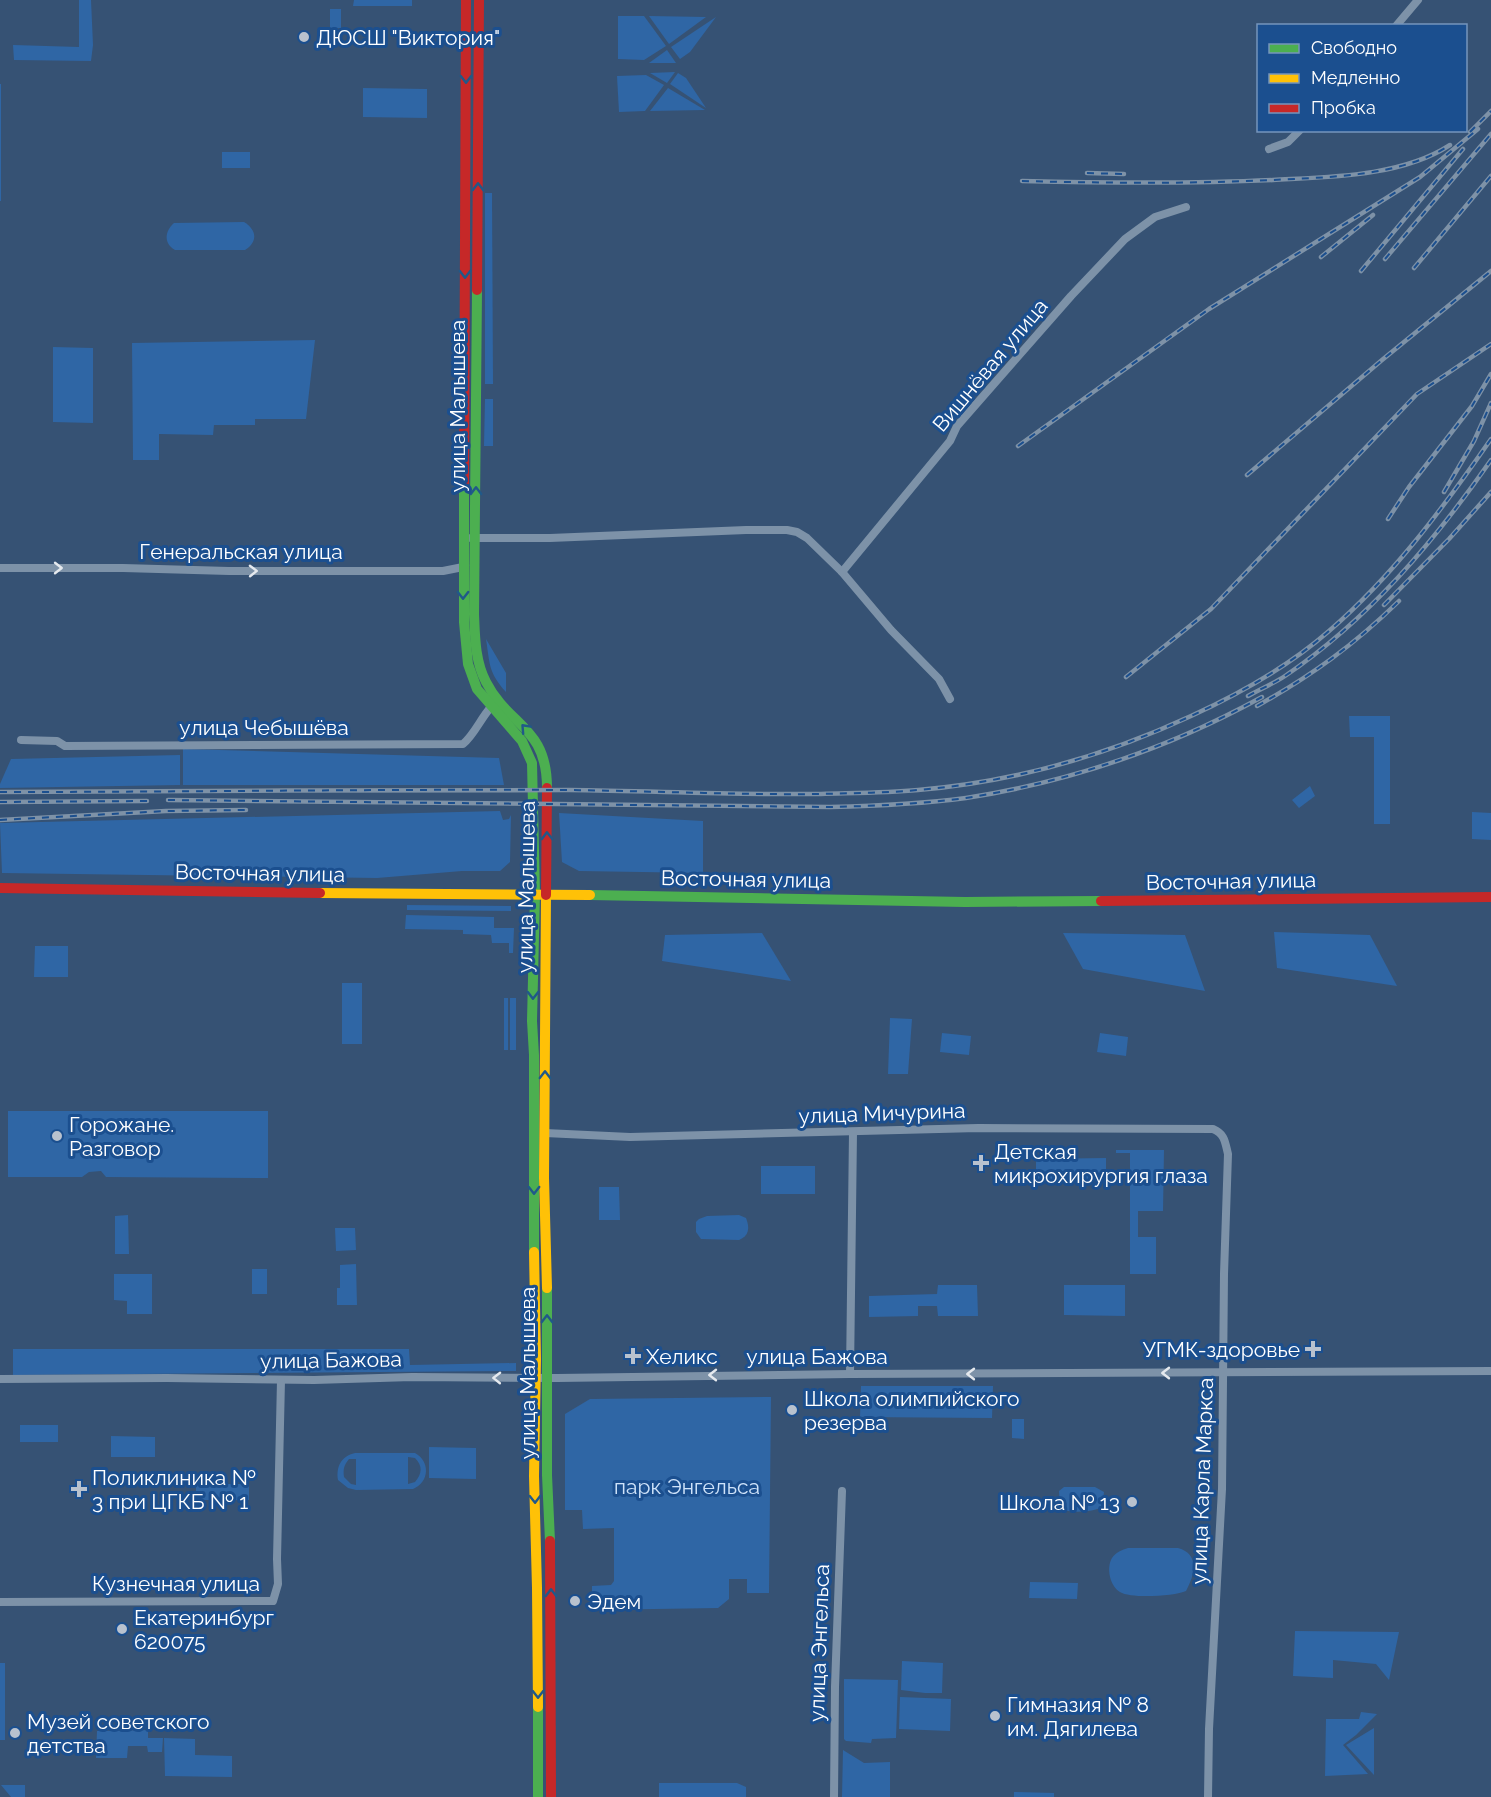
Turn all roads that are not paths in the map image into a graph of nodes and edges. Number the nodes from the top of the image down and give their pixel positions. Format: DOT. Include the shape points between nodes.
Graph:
graph roads {
  1 [pos="466,0"];
  2 [pos="479,0"];
  3 [pos="1418,0"];
  4 [pos="1398,24"];
  5 [pos="1298,132"];
  6 [pos="1269,149"];
  7 [pos="1186,207"];
  8 [pos="464,538"];
  9 [pos="476,538"];
  10 [pos="476,554"];
  11 [pos="463,567"];
  12 [pos="0,568"];
  13 [pos="842,572"];
  14 [pos="950,699"];
  15 [pos="490,707"];
  16 [pos="21,740"];
  17 [pos="0,888"];
  18 [pos="541,895"];
  19 [pos="1491,897"];
  20 [pos="853,1132"];
  21 [pos="1220,1132"];
  22 [pos="545,1134"];
  23 [pos="1491,1371"];
  24 [pos="1224,1373"];
  25 [pos="849,1374"];
  26 [pos="541,1378"];
  27 [pos="0,1379"];
  28 [pos="281,1380"];
  29 [pos="842,1491"];
  30 [pos="0,1602"];
  31 [pos="538,1797"];
  32 [pos="551,1797"];
  33 [pos="834,1797"];
  34 [pos="1208,1797"];
  1 -- 8 [label="main road, улица Малышева, one-way"];
  9 -- 2 [label="main road, улица Малышева, one-way"];
  3 -- 4 [label="street"];
  5 -- 6 [label="street" via="1288,142"];
  7 -- 13 [label="street, Вишнёвая улица" via="1155,217 1125,239 1071,296 957,426 950,441"];
  8 -- 9 [label="street"];
  8 -- 11 [label="main road, улица Малышева"];
  9 -- 10 [label="main road, улица Малышева"];
  9 -- 13 [label="street" via="787,530 807,538"];
  10 -- 11 [label="street"];
  18 -- 10 [label="main road, улица Малышева, one-way" via="548,870 544,761 531,734 490,690 482,671 476,640"];
  12 -- 11 [label="street, Генеральская улица, one-way" via="443,571"];
  11 -- 15 [label="main road, улица Малышева, one-way" via="468,664 477,689"];
  13 -- 14 [label="street" via="939,680"];
  15 -- 16 [label="street, улица Чебышёва" via="463,744 64,746 57,741"];
  15 -- 18 [label="main road, улица Малышева" via="522,741 532,763"];
  17 -- 18 [label="main road, Восточная улица"];
  18 -- 19 [label="main road, Восточная улица" via="1041,902"];
  22 -- 18 [label="main road, улица Малышева, one-way"];
  18 -- 26 [label="main road, улица Малышева, one-way" via="532,1021"];
  20 -- 21 [label="street, улица Мичурина" via="1015,1128"];
  20 -- 22 [label="street, улица Мичурина" via="630,1137"];
  20 -- 25 [label="street"];
  21 -- 24 [label="street, улица Карла Маркса" via="1228,1154"];
  26 -- 22 [label="main road, улица Малышева, one-way"];
  23 -- 24 [label="street, улица Бажова"];
  24 -- 25 [label="street, улица Бажова, one-way"];
  24 -- 34 [label="street, улица Карла Маркса"];
  25 -- 26 [label="street, улица Бажова, one-way"];
  26 -- 28 [label="street, улица Бажова, one-way"];
  26 -- 31 [label="main road, улица Малышева, one-way" via="534,1476"];
  32 -- 26 [label="main road, улица Малышева, one-way" via="551,1579"];
  27 -- 28 [label="street, улица Бажова"];
  28 -- 30 [label="street, Кузнечная улица" via="278,1584 273,1601"];
  29 -- 33 [label="street, улица Энгельса"];
}
